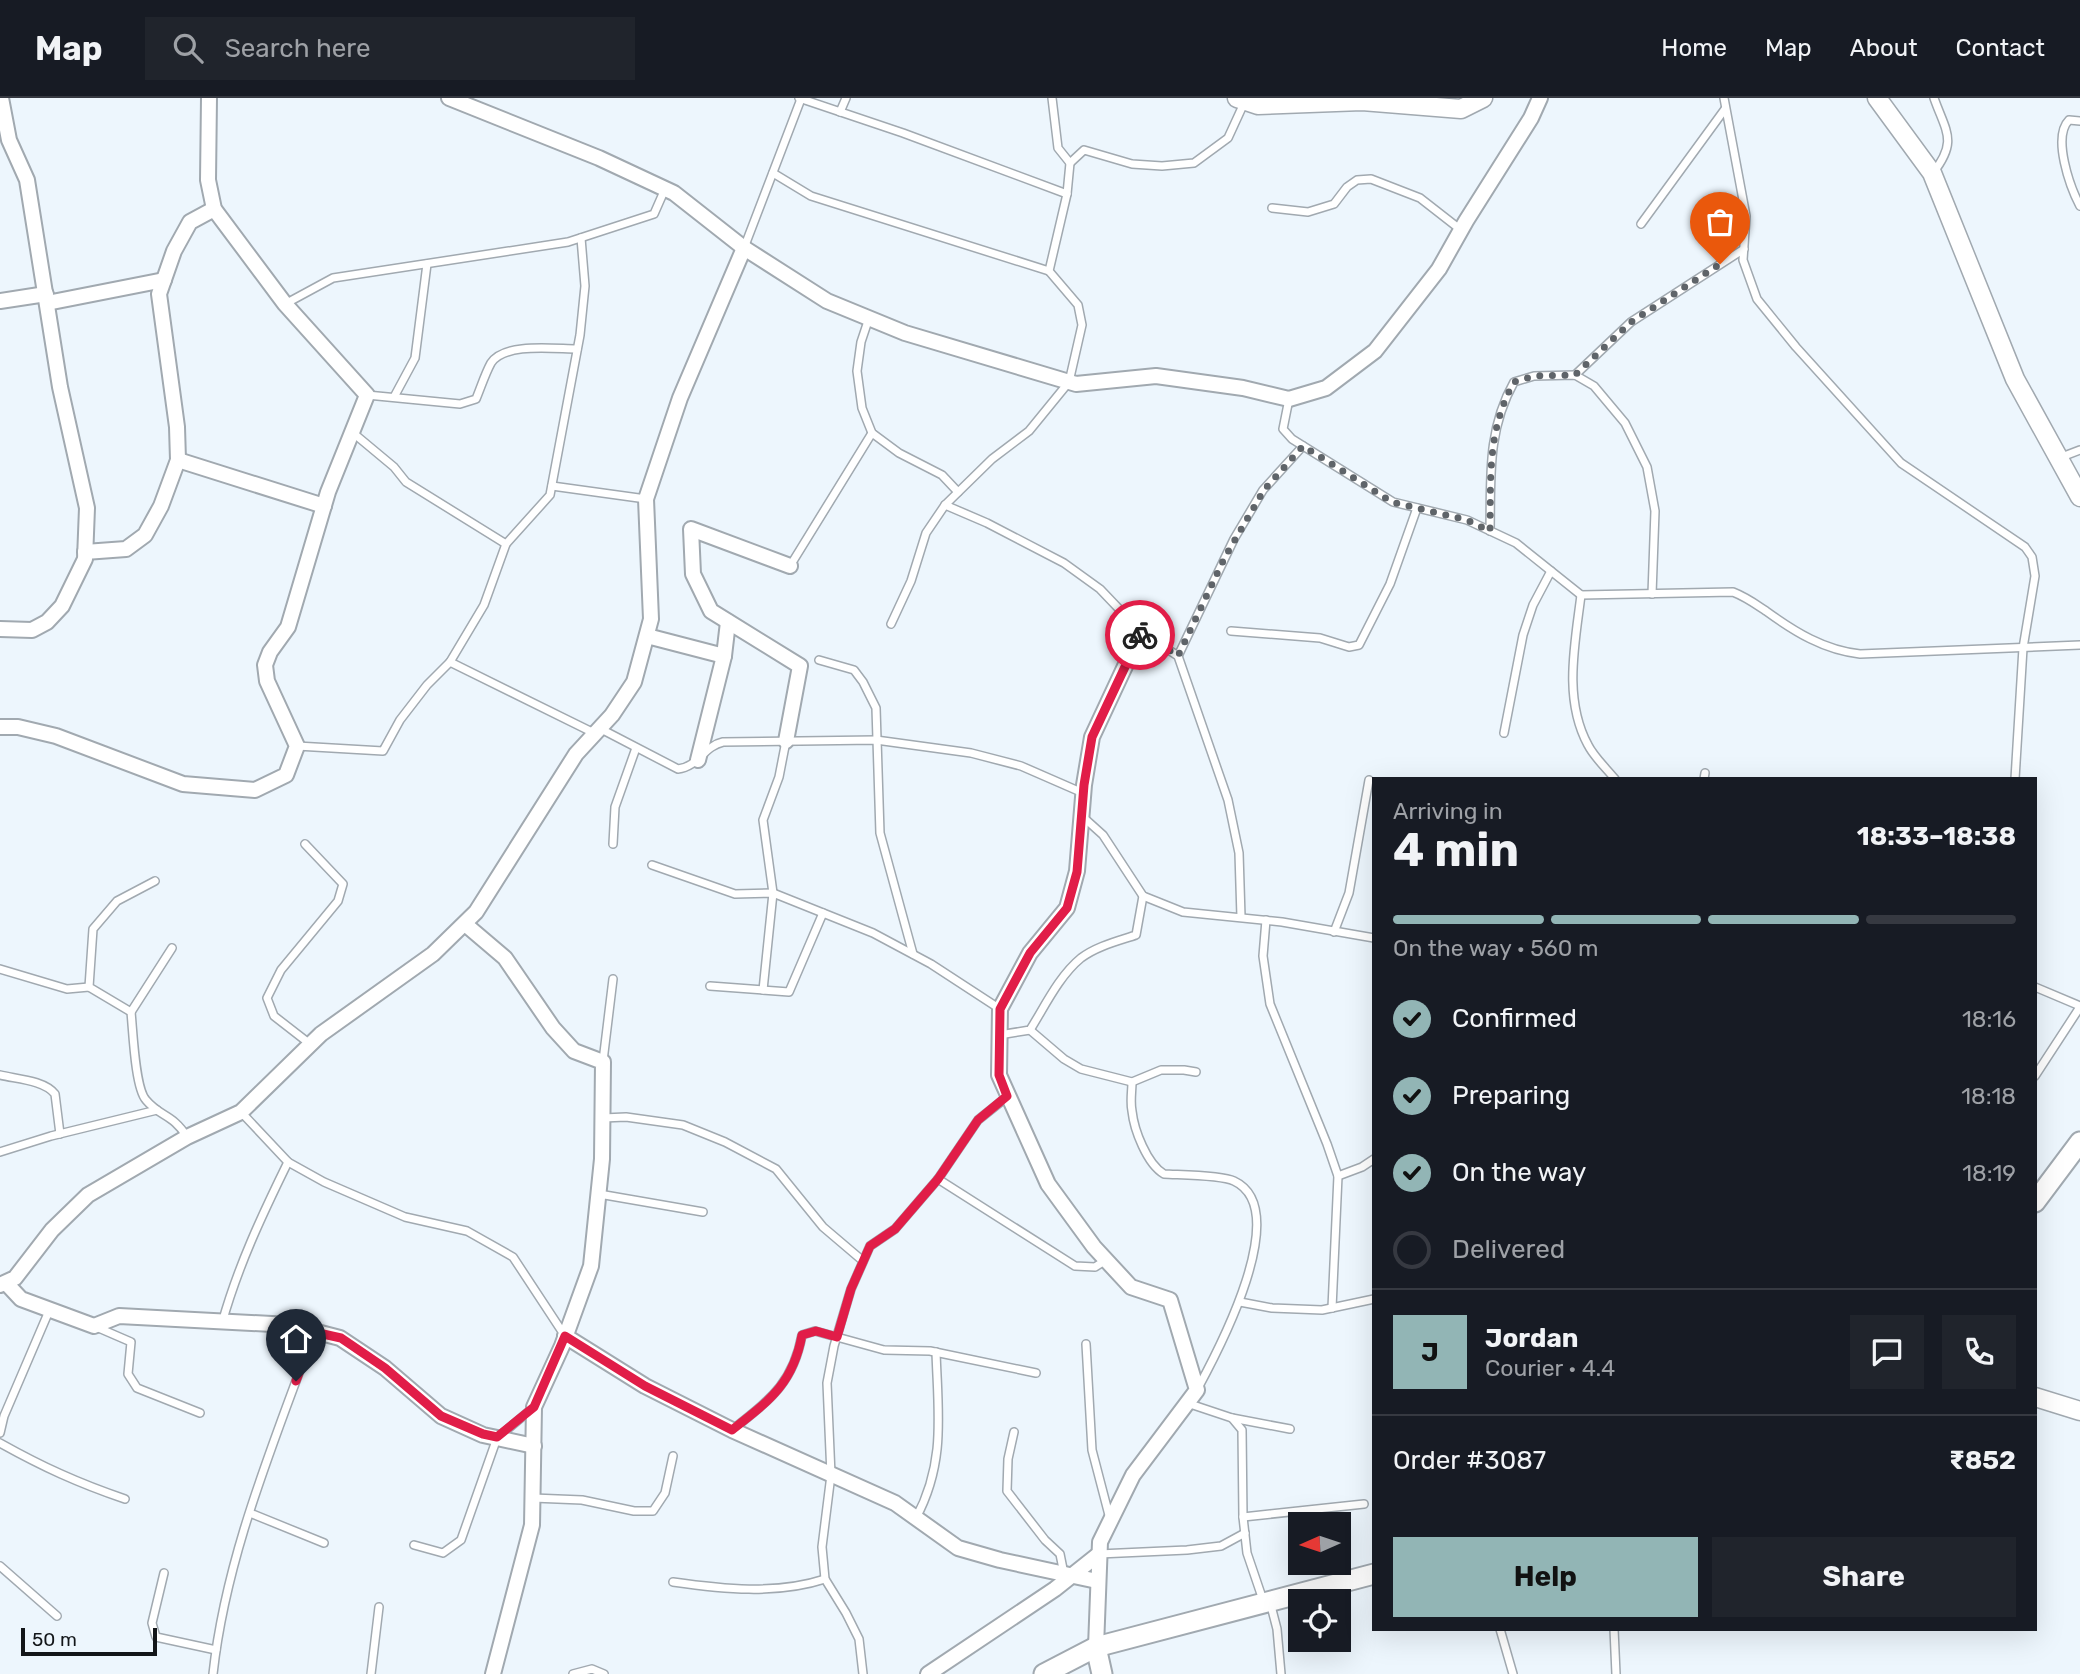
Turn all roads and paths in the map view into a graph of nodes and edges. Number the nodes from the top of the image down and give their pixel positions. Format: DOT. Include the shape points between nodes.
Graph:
graph roads {
  1 [pos="1,98"];
  2 [pos="209,98"];
  3 [pos="449,98"];
  4 [pos="800,98"];
  5 [pos="846,98"];
  6 [pos="1052,98"];
  7 [pos="1483,98"];
  8 [pos="1540,98"];
  9 [pos="1724,98"];
  10 [pos="1877,98"];
  11 [pos="1934,98"];
  12 [pos="1241,99"];
  13 [pos="1290,101"];
  14 [pos="1725,110"];
  15 [pos="840,112"];
  16 [pos="2080,121"];
  17 [pos="1070,163"];
  18 [pos="773,173"];
  19 [pos="1932,173"];
  20 [pos="665,189"];
  21 [pos="1067,194"];
  22 [pos="2080,206"];
  23 [pos="1272,208"];
  24 [pos="214,209"];
  25 [pos="1641,223"];
  26 [pos="1461,230"];
  27 [pos="581,238"];
  28 [pos="744,247"];
  29 [pos="1744,249"];
  30 [pos="427,264"];
  31 [pos="1049,271"];
  32 [pos="164,280"];
  33 [pos="47,299"];
  34 [pos="0,301"];
  35 [pos="285,304"];
  36 [pos="869,318"];
  37 [pos="577,349"];
  38 [pos="1575,375"];
  39 [pos="1069,382"];
  40 [pos="367,395"];
  41 [pos="394,397"];
  42 [pos="1289,399"];
  43 [pos="352,432"];
  44 [pos="872,433"];
  45 [pos="1303,446"];
  46 [pos="2080,450"];
  47 [pos="2058,459"];
  48 [pos="177,460"];
  49 [pos="552,486"];
  50 [pos="958,492"];
  51 [pos="2080,497"];
  52 [pos="646,499"];
  53 [pos="945,505"];
  54 [pos="324,506"];
  55 [pos="1418,508"];
  56 [pos="1490,531"];
  57 [pos="506,544"];
  58 [pos="85,552"];
  59 [pos="790,566"];
  60 [pos="1550,571"];
  61 [pos="1652,594"];
  62 [pos="1581,596"];
  63 [pos="727,622"];
  64 [pos="891,624"];
  65 [pos="0,629"];
  66 [pos="1231,631"];
  67 [pos="1141,632"];
  68 [pos="647,636"];
  69 [pos="2080,645"];
  70 [pos="2023,648"];
  71 [pos="724,656"];
  72 [pos="1178,656"];
  73 [pos="819,660"];
  74 [pos="450,662"];
  75 [pos="0,727"];
  76 [pos="597,731"];
  77 [pos="1504,733"];
  78 [pos="876,740"];
  79 [pos="786,741"];
  80 [pos="297,746"];
  81 [pos="636,748"];
  82 [pos="698,760"];
  83 [pos="1613,777"];
  84 [pos="2015,777"];
  85 [pos="1370,780"];
  86 [pos="1083,793"];
  87 [pos="1082,816"];
  88 [pos="305,844"];
  89 [pos="612,844"];
  90 [pos="652,865"];
  91 [pos="155,881"];
  92 [pos="773,893"];
  93 [pos="1143,896"];
  94 [pos="823,913"];
  95 [pos="1241,917"];
  96 [pos="1266,920"];
  97 [pos="465,924"];
  98 [pos="1334,932"];
  99 [pos="1372,939"];
  100 [pos="172,948"];
  101 [pos="913,954"];
  102 [pos="0,969"];
  103 [pos="613,979"];
  104 [pos="710,986"];
  105 [pos="89,987"];
  106 [pos="2037,989"];
  107 [pos="763,990"];
  108 [pos="2080,1006"];
  109 [pos="1000,1009"];
  110 [pos="131,1012"];
  111 [pos="1030,1030"];
  112 [pos="999,1035"];
  113 [pos="310,1044"];
  114 [pos="603,1062"];
  115 [pos="1196,1072"];
  116 [pos="2037,1073"];
  117 [pos="0,1075"];
  118 [pos="1132,1082"];
  119 [pos="1007,1096"];
  120 [pos="157,1110"];
  121 [pos="242,1112"];
  122 [pos="603,1118"];
  123 [pos="60,1134"];
  124 [pos="187,1137"];
  125 [pos="2080,1142"];
  126 [pos="0,1152"];
  127 [pos="1372,1160"];
  128 [pos="288,1162"];
  129 [pos="1338,1177"];
  130 [pos="938,1179"];
  131 [pos="598,1194"];
  132 [pos="2037,1199"];
  133 [pos="703,1212"];
  134 [pos="1106,1260"];
  135 [pos="863,1261"];
  136 [pos="3,1284"];
  137 [pos="1372,1299"];
  138 [pos="1240,1302"];
  139 [pos="1332,1308"];
  140 [pos="49,1311"];
  141 [pos="222,1323"];
  142 [pos="94,1326"];
  143 [pos="314,1332"];
  144 [pos="565,1336"];
  145 [pos="837,1337"];
  146 [pos="1086,1344"];
  147 [pos="936,1353"];
  148 [pos="1036,1373"];
  149 [pos="1197,1390"];
  150 [pos="2037,1398"];
  151 [pos="1187,1403"];
  152 [pos="534,1407"];
  153 [pos="2080,1411"];
  154 [pos="200,1413"];
  155 [pos="1232,1418"];
  156 [pos="1290,1429"];
  157 [pos="732,1430"];
  158 [pos="1014,1432"];
  159 [pos="0,1433"];
  160 [pos="497,1437"];
  161 [pos="0,1443"];
  162 [pos="534,1446"];
  163 [pos="673,1456"];
  164 [pos="831,1475"];
  165 [pos="533,1498"];
  166 [pos="125,1499"];
  167 [pos="1364,1504"];
  168 [pos="250,1513"];
  169 [pos="1243,1517"];
  170 [pos="916,1518"];
  171 [pos="1111,1520"];
  172 [pos="1245,1533"];
  173 [pos="324,1543"];
  174 [pos="414,1545"];
  175 [pos="1099,1554"];
  176 [pos="0,1566"];
  177 [pos="163,1573"];
  178 [pos="1067,1575"];
  179 [pos="1372,1575"];
  180 [pos="825,1579"];
  181 [pos="1097,1581"];
  182 [pos="673,1582"];
  183 [pos="1267,1602"];
  184 [pos="379,1607"];
  185 [pos="57,1616"];
  186 [pos="1501,1631"];
  187 [pos="1614,1631"];
  188 [pos="1096,1647"];
  189 [pos="216,1650"];
  190 [pos="213,1674"];
  191 [pos="371,1674"];
  192 [pos="493,1674"];
  193 [pos="573,1674"];
  194 [pos="604,1674"];
  195 [pos="863,1674"];
  196 [pos="928,1674"];
  197 [pos="1044,1674"];
  198 [pos="1102,1674"];
  199 [pos="1281,1674"];
  200 [pos="1513,1674"];
  201 [pos="1616,1674"];
  1 -- 33 [label="street" via="9,140 27,180"];
  2 -- 24 [label="street" via="208,180"];
  3 -- 20 [label="street"];
  4 -- 15 [label="lane"];
  4 -- 18 [label="lane"];
  5 -- 15 [label="lane"];
  6 -- 17 [label="lane" via="1058,148"];
  7 -- 13 [label="street" via="1461,109"];
  8 -- 26 [label="street"];
  9 -- 14 [label="lane"];
  10 -- 19 [label="street"];
  11 -- 19 [label="lane" via="1948,149"];
  12 -- 13 [label="street" via="1258,105"];
  12 -- 17 [label="lane" via="1228,138 1194,163 1132,164 1084,150"];
  14 -- 25 [label="lane"];
  14 -- 29 [label="lane" via="1746,216"];
  15 -- 21 [label="lane"];
  16 -- 22 [label="lane" via="2069,120 2061,134"];
  17 -- 21 [label="lane"];
  18 -- 28 [label="lane"];
  18 -- 31 [label="lane" via="811,196"];
  19 -- 47 [label="street" via="2015,379"];
  20 -- 27 [label="lane" via="654,214"];
  20 -- 28 [label="street"];
  21 -- 31 [label="lane"];
  23 -- 26 [label="lane" via="1308,212 1334,204 1357,180 1371,179 1420,198"];
  24 -- 32 [label="street" via="190,222"];
  24 -- 35 [label="street"];
  26 -- 42 [label="street" via="1439,269 1375,351 1326,388"];
  27 -- 30 [label="lane"];
  27 -- 37 [label="lane" via="585,286"];
  28 -- 36 [label="street" via="827,302"];
  28 -- 52 [label="street" via="680,398"];
  29 -- 38 [label="lane" via="1631,322"];
  29 -- 70 [label="lane" via="1743,260 1757,299 1900,463 2025,547 2032,557 2035,576"];
  30 -- 35 [label="lane" via="333,278"];
  30 -- 41 [label="lane" via="415,358"];
  31 -- 39 [label="lane" via="1078,305 1082,325"];
  32 -- 33 [label="street"];
  32 -- 48 [label="street" via="159,294 177,427"];
  33 -- 34 [label="street"];
  33 -- 58 [label="street" via="62,398 87,508"];
  35 -- 40 [label="street"];
  36 -- 39 [label="street"];
  36 -- 44 [label="lane" via="858,371 862,408"];
  37 -- 41 [label="lane" via="528,348 500,355 492,361 476,399 468,402"];
  37 -- 49 [label="lane"];
  38 -- 56 [label="lane" via="1534,376 1514,382 1503,402 1490,459"];
  38 -- 61 [label="lane" via="1594,386 1625,423 1647,467 1655,511"];
  39 -- 42 [label="street" via="1156,376"];
  39 -- 50 [label="lane" via="1029,431"];
  40 -- 41 [label="lane"];
  40 -- 43 [label="street"];
  42 -- 45 [label="lane" via="1283,429"];
  43 -- 54 [label="street"];
  43 -- 57 [label="lane" via="407,482"];
  44 -- 50 [label="lane" via="942,475"];
  44 -- 59 [label="lane"];
  45 -- 55 [label="lane" via="1392,502"];
  45 -- 72 [label="lane" via="1264,490 1228,551"];
  46 -- 47 [label="lane"];
  47 -- 51 [label="street"];
  48 -- 54 [label="street"];
  48 -- 58 [label="street" via="145,535 126,549"];
  49 -- 52 [label="lane"];
  49 -- 57 [label="lane" via="550,495"];
  50 -- 53 [label="lane"];
  52 -- 68 [label="street" via="651,619"];
  53 -- 64 [label="lane" via="926,533"];
  53 -- 67 [label="lane" via="1064,563 1100,589"];
  54 -- 80 [label="street" via="288,627 265,665 267,681"];
  55 -- 56 [label="lane"];
  55 -- 66 [label="lane" via="1390,584 1359,645"];
  56 -- 60 [label="lane" via="1516,543"];
  57 -- 74 [label="lane" via="484,605"];
  58 -- 65 [label="street" via="62,606 47,622 32,630"];
  59 -- 63 [label="street" via="691,529 693,574 711,611"];
  60 -- 62 [label="lane"];
  60 -- 77 [label="lane" via="1523,635"];
  61 -- 62 [label="lane"];
  61 -- 70 [label="lane" via="1733,592 1818,644 1841,652"];
  62 -- 83 [label="lane" via="1573,664 1574,713 1588,746"];
  63 -- 71 [label="street"];
  63 -- 79 [label="street" via="800,666"];
  67 -- 72 [label="lane"];
  67 -- 86 [label="street" via="1092,737"];
  68 -- 71 [label="street"];
  68 -- 76 [label="street" via="634,682"];
  69 -- 70 [label="lane"];
  70 -- 84 [label="lane"];
  71 -- 82 [label="street"];
  72 -- 95 [label="lane" via="1228,800 1239,853"];
  73 -- 78 [label="lane" via="854,670 863,682 876,708"];
  74 -- 76 [label="lane"];
  74 -- 80 [label="lane" via="426,685 383,751"];
  75 -- 80 [label="street" via="55,736 183,784 255,790 286,775"];
  76 -- 81 [label="lane"];
  76 -- 97 [label="street" via="576,754"];
  78 -- 79 [label="lane"];
  78 -- 86 [label="lane" via="971,753 1021,766"];
  78 -- 101 [label="lane" via="880,833"];
  79 -- 82 [label="lane" via="714,744"];
  79 -- 92 [label="lane" via="763,820"];
  81 -- 82 [label="lane" via="678,769"];
  81 -- 89 [label="lane" via="615,807"];
  85 -- 98 [label="lane" via="1349,893"];
  86 -- 87 [label="street"];
  87 -- 93 [label="lane" via="1103,835"];
  87 -- 109 [label="street" via="1077,872 1067,908 1030,953"];
  88 -- 113 [label="lane" via="343,884 338,901 281,970 267,998 274,1016"];
  90 -- 92 [label="lane" via="735,894"];
  91 -- 105 [label="lane" via="117,901 93,929"];
  92 -- 94 [label="lane"];
  92 -- 107 [label="lane"];
  93 -- 95 [label="lane" via="1183,912"];
  93 -- 111 [label="lane" via="1136,935 1081,958"];
  94 -- 101 [label="lane"];
  94 -- 107 [label="lane" via="789,992"];
  95 -- 96 [label="lane"];
  96 -- 98 [label="lane"];
  96 -- 129 [label="lane" via="1263,956 1270,1004"];
  97 -- 113 [label="street" via="433,954"];
  97 -- 114 [label="street" via="505,958 553,1028 575,1051"];
  98 -- 99 [label="lane"];
  100 -- 110 [label="lane"];
  101 -- 109 [label="lane"];
  102 -- 105 [label="lane" via="67,989"];
  103 -- 114 [label="lane"];
  104 -- 107 [label="lane"];
  105 -- 110 [label="lane"];
  106 -- 108 [label="lane"];
  108 -- 116 [label="lane"];
  109 -- 112 [label="street"];
  110 -- 120 [label="lane" via="139,1084 144,1098"];
  111 -- 112 [label="lane"];
  111 -- 118 [label="lane" via="1081,1069"];
  112 -- 119 [label="street" via="999,1075"];
  113 -- 121 [label="street"];
  114 -- 122 [label="street"];
  115 -- 118 [label="lane" via="1161,1070"];
  117 -- 123 [label="lane" via="52,1089"];
  118 -- 138 [label="lane" via="1132,1111 1156,1169 1164,1174 1232,1180 1252,1201 1254,1255"];
  119 -- 130 [label="lane" via="978,1120"];
  119 -- 134 [label="street" via="1048,1184"];
  120 -- 123 [label="lane"];
  120 -- 124 [label="lane" via="178,1124"];
  121 -- 124 [label="street"];
  121 -- 128 [label="lane"];
  122 -- 131 [label="street"];
  122 -- 135 [label="lane" via="683,1125 776,1169 823,1227"];
  123 -- 126 [label="lane"];
  124 -- 136 [label="street" via="88,1195 52,1230 15,1278"];
  125 -- 132 [label="main road"];
  127 -- 129 [label="lane"];
  128 -- 141 [label="lane" via="235,1279"];
  128 -- 144 [label="lane" via="405,1217 467,1231 513,1256"];
  129 -- 139 [label="lane"];
  130 -- 134 [label="lane" via="1075,1266 1096,1266"];
  130 -- 135 [label="lane" via="895,1229 870,1246"];
  131 -- 133 [label="lane"];
  131 -- 144 [label="street" via="591,1266"];
  134 -- 149 [label="street" via="1131,1287 1170,1300"];
  135 -- 145 [label="lane"];
  136 -- 140 [label="street" via="21,1299"];
  137 -- 139 [label="lane"];
  138 -- 139 [label="lane" via="1272,1308"];
  138 -- 149 [label="lane"];
  140 -- 142 [label="street"];
  140 -- 159 [label="lane"];
  141 -- 142 [label="street" via="119,1316"];
  141 -- 143 [label="street" via="290,1325"];
  142 -- 154 [label="lane" via="131,1342 128,1374 137,1388"];
  143 -- 160 [label="street" via="341,1338 441,1416"];
  143 -- 168 [label="lane"];
  144 -- 152 [label="street"];
  144 -- 157 [label="street" via="645,1386"];
  145 -- 147 [label="lane" via="884,1350"];
  145 -- 157 [label="lane" via="816,1331 802,1335 785,1382"];
  145 -- 164 [label="lane" via="827,1383"];
  146 -- 171 [label="lane" via="1092,1450"];
  147 -- 148 [label="lane"];
  147 -- 170 [label="lane" via="939,1446 935,1474"];
  149 -- 151 [label="street"];
  150 -- 153 [label="street"];
  151 -- 155 [label="lane"];
  151 -- 171 [label="street" via="1133,1475"];
  152 -- 160 [label="lane"];
  152 -- 162 [label="street"];
  155 -- 156 [label="lane"];
  155 -- 169 [label="lane" via="1242,1430"];
  157 -- 164 [label="street"];
  158 -- 178 [label="lane" via="1007,1491 1060,1555"];
  160 -- 162 [label="street"];
  160 -- 174 [label="lane" via="461,1540 443,1553"];
  161 -- 166 [label="lane" via="56,1474"];
  162 -- 165 [label="street"];
  163 -- 165 [label="lane" via="665,1493 653,1511"];
  164 -- 170 [label="street" via="895,1503"];
  164 -- 180 [label="lane" via="822,1547"];
  165 -- 192 [label="street" via="532,1525"];
  167 -- 169 [label="lane"];
  168 -- 173 [label="lane"];
  168 -- 189 [label="lane" via="237,1548"];
  169 -- 172 [label="lane"];
  170 -- 178 [label="street" via="958,1548"];
  171 -- 175 [label="street"];
  172 -- 175 [label="lane" via="1221,1546"];
  172 -- 183 [label="lane" via="1247,1553"];
  175 -- 178 [label="street"];
  175 -- 181 [label="street"];
  176 -- 185 [label="lane"];
  177 -- 189 [label="lane" via="152,1623 156,1637"];
  178 -- 181 [label="street"];
  178 -- 196 [label="street" via="1055,1589"];
  179 -- 183 [label="main road"];
  180 -- 182 [label="lane" via="804,1586 728,1589"];
  180 -- 195 [label="lane" via="859,1639"];
  181 -- 188 [label="street"];
  183 -- 188 [label="main road"];
  183 -- 199 [label="lane" via="1277,1629"];
  184 -- 191 [label="lane"];
  186 -- 200 [label="lane"];
  187 -- 201 [label="lane"];
  188 -- 197 [label="main road"];
  188 -- 198 [label="main road"];
  189 -- 190 [label="lane"];
  193 -- 194 [label="lane" via="592,1669"];
}
